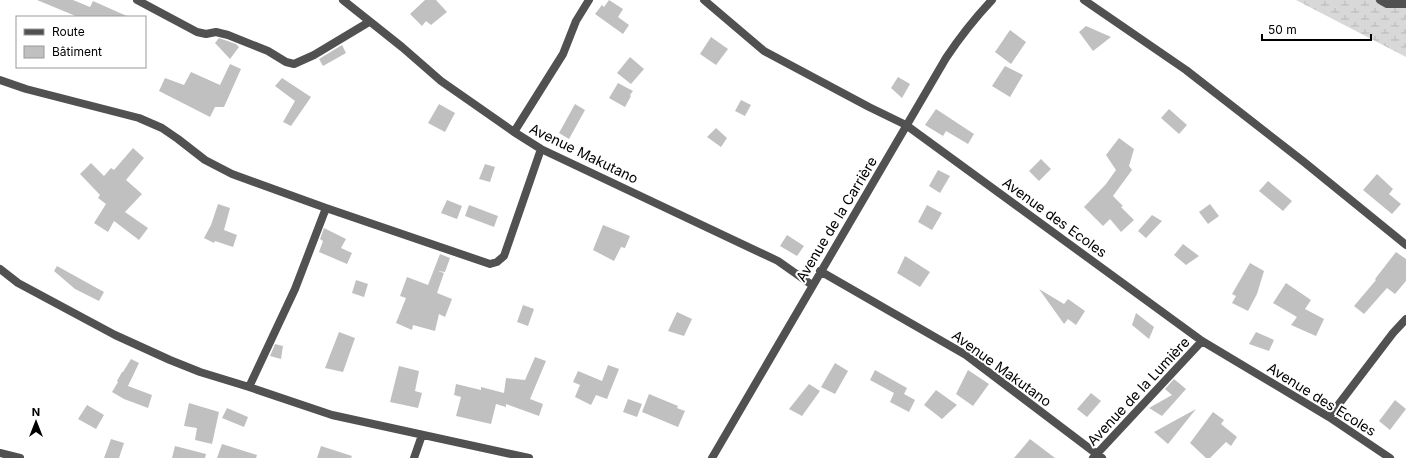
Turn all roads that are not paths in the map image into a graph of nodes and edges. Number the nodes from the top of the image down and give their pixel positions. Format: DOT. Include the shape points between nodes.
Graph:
graph roads {
  1 [pos="137,0"];
  2 [pos="343,0"];
  3 [pos="588,0"];
  4 [pos="704,0"];
  5 [pos="992,0"];
  6 [pos="1084,0"];
  7 [pos="1380,0"];
  8 [pos="1406,4"];
  9 [pos="369,22"];
  10 [pos="0,80"];
  11 [pos="906,125"];
  12 [pos="514,132"];
  13 [pos="541,149"];
  14 [pos="326,208"];
  15 [pos="1406,245"];
  16 [pos="0,269"];
  17 [pos="820,271"];
  18 [pos="812,285"];
  19 [pos="1406,319"];
  20 [pos="1202,341"];
  21 [pos="249,387"];
  22 [pos="1329,417"];
  23 [pos="422,435"];
  24 [pos="0,453"];
  25 [pos="1097,456"];
  26 [pos="20,458"];
  27 [pos="414,458"];
  28 [pos="529,458"];
  29 [pos="712,458"];
  30 [pos="1390,458"];
  1 -- 9 [label="street" via="197,32 228,35 294,64"];
  2 -- 9 [label="street, Avenue Makutano"];
  3 -- 12 [label="street" via="576,21 563,54"];
  4 -- 11 [label="street, Avenue des Ecoles" via="764,51"];
  5 -- 11 [label="street, Avenue de la Carrière" via="959,39"];
  6 -- 15 [label="street" via="1186,70"];
  7 -- 8 [label="street" via="1387,4"];
  9 -- 12 [label="street, Avenue Makutano" via="440,81"];
  10 -- 14 [label="street" via="139,118 162,128 205,160 232,174"];
  11 -- 17 [label="street, Avenue de la Carrière"];
  11 -- 20 [label="street, Avenue des Ecoles"];
  12 -- 13 [label="street, Avenue Makutano"];
  13 -- 14 [label="street" via="504,256 490,264"];
  13 -- 18 [label="street, Avenue Makutano" via="778,261"];
  14 -- 21 [label="street" via="295,289"];
  16 -- 21 [label="street" via="18,283 147,350 200,372"];
  17 -- 18 [label="street, Avenue de la Carrière"];
  17 -- 25 [label="street, Avenue Makutano" via="966,355"];
  18 -- 29 [label="street, Avenue de la Carrière"];
  19 -- 22 [label="street"];
  20 -- 22 [label="street, Avenue des Ecoles"];
  20 -- 25 [label="street, Avenue de la Lumière"];
  21 -- 23 [label="street" via="332,415"];
  22 -- 30 [label="street, Avenue des Ecoles"];
  23 -- 27 [label="street"];
  23 -- 28 [label="street"];
  24 -- 26 [label="street"];
}
